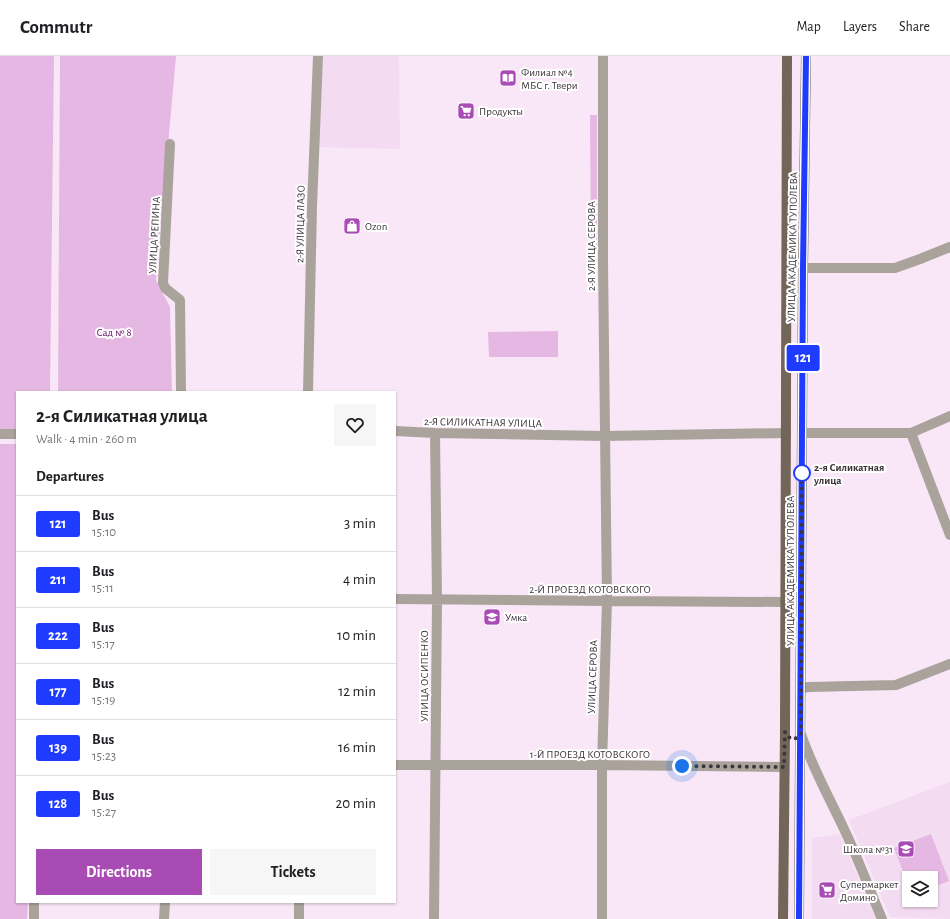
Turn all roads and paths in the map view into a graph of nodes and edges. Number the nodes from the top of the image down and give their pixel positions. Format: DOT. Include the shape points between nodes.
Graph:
graph roads {
  1 [pos="318,56"];
  2 [pos="603,56"];
  3 [pos="787,56"];
  4 [pos="806,56"];
  5 [pos="170,144"];
  6 [pos="950,247"];
  7 [pos="803,268"];
  8 [pos="181,391"];
  9 [pos="308,391"];
  10 [pos="950,416"];
  11 [pos="786,418"];
  12 [pos="396,431"];
  13 [pos="436,433"];
  14 [pos="786,433"];
  15 [pos="802,433"];
  16 [pos="911,433"];
  17 [pos="0,434"];
  18 [pos="16,434"];
  19 [pos="604,436"];
  20 [pos="802,445"];
  21 [pos="950,535"];
  22 [pos="396,599"];
  23 [pos="437,600"];
  24 [pos="607,601"];
  25 [pos="785,602"];
  26 [pos="950,664"];
  27 [pos="801,688"];
  28 [pos="785,732"];
  29 [pos="801,734"];
  30 [pos="396,765"];
  31 [pos="602,765"];
  32 [pos="436,766"];
  33 [pos="784,767"];
  34 [pos="34,903"];
  35 [pos="165,903"];
  36 [pos="300,903"];
  37 [pos="34,919"];
  38 [pos="164,919"];
  39 [pos="300,919"];
  40 [pos="434,919"];
  41 [pos="602,919"];
  42 [pos="783,919"];
  43 [pos="800,919"];
  44 [pos="882,919"];
  1 -- 9 [label="street, 2-Я УЛИЦА ЛАЗО"];
  2 -- 19 [label="street, 2-Я УЛИЦА СЕРОВА"];
  3 -- 11 [label="main road, УЛИЦА АКАДЕМИКА ТУПОЛЕВА"];
  4 -- 7 [label="main road, УЛИЦА АКАДЕМИКА ТУПОЛЕВА"];
  5 -- 8 [label="street, УЛИЦА РЕПИНА" via="163,283 165,288 180,300"];
  6 -- 7 [label="street" via="895,268"];
  7 -- 15 [label="main road, УЛИЦА АКАДЕМИКА ТУПОЛЕВА"];
  10 -- 16 [label="street"];
  11 -- 14 [label="main road, УЛИЦА АКАДЕМИКА ТУПОЛЕВА"];
  11 -- 15 [label="main road" via="793,429"];
  12 -- 13 [label="street, 2-Я СИЛИКАТНАЯ УЛИЦА"];
  13 -- 19 [label="street, 2-Я СИЛИКАТНАЯ УЛИЦА"];
  13 -- 23 [label="street, УЛИЦА ОСИПЕНКО"];
  14 -- 19 [label="street, 2-Я СИЛИКАТНАЯ УЛИЦА"];
  14 -- 20 [label="main road" via="799,440"];
  14 -- 25 [label="main road, УЛИЦА АКАДЕМИКА ТУПОЛЕВА"];
  15 -- 16 [label="street"];
  15 -- 20 [label="main road, УЛИЦА АКАДЕМИКА ТУПОЛЕВА"];
  16 -- 21 [label="street"];
  17 -- 18 [label="street"];
  19 -- 24 [label="street, УЛИЦА СЕРОВА"];
  20 -- 27 [label="main road, УЛИЦА АКАДЕМИКА ТУПОЛЕВА"];
  22 -- 23 [label="street, 2-Й ПРОЕЗД КОТОВСКОГО"];
  23 -- 24 [label="street, 2-Й ПРОЕЗД КОТОВСКОГО"];
  23 -- 32 [label="street, УЛИЦА ОСИПЕНКО"];
  24 -- 25 [label="street, 2-Й ПРОЕЗД КОТОВСКОГО"];
  24 -- 31 [label="street, УЛИЦА СЕРОВА"];
  25 -- 28 [label="main road, УЛИЦА АКАДЕМИКА ТУПОЛЕВА"];
  26 -- 27 [label="street" via="896,685"];
  27 -- 29 [label="main road, УЛИЦА АКАДЕМИКА ТУПОЛЕВА"];
  28 -- 29 [label="main road" via="793,740"];
  28 -- 33 [label="main road, УЛИЦА АКАДЕМИКА ТУПОЛЕВА"];
  29 -- 43 [label="main road, УЛИЦА АКАДЕМИКА ТУПОЛЕВА"];
  29 -- 44 [label="street" via="807,753 844,830"];
  30 -- 32 [label="street, 1-Й ПРОЕЗД КОТОВСКОГО"];
  31 -- 32 [label="street, 1-Й ПРОЕЗД КОТОВСКОГО"];
  31 -- 33 [label="street, 1-Й ПРОЕЗД КОТОВСКОГО"];
  31 -- 41 [label="street, УЛИЦА СЕРОВА"];
  32 -- 40 [label="street, УЛИЦА ОСИПЕНКО"];
  33 -- 42 [label="main road, УЛИЦА АКАДЕМИКА ТУПОЛЕВА"];
  34 -- 37 [label="street"];
  35 -- 38 [label="street"];
  36 -- 39 [label="street"];
}
